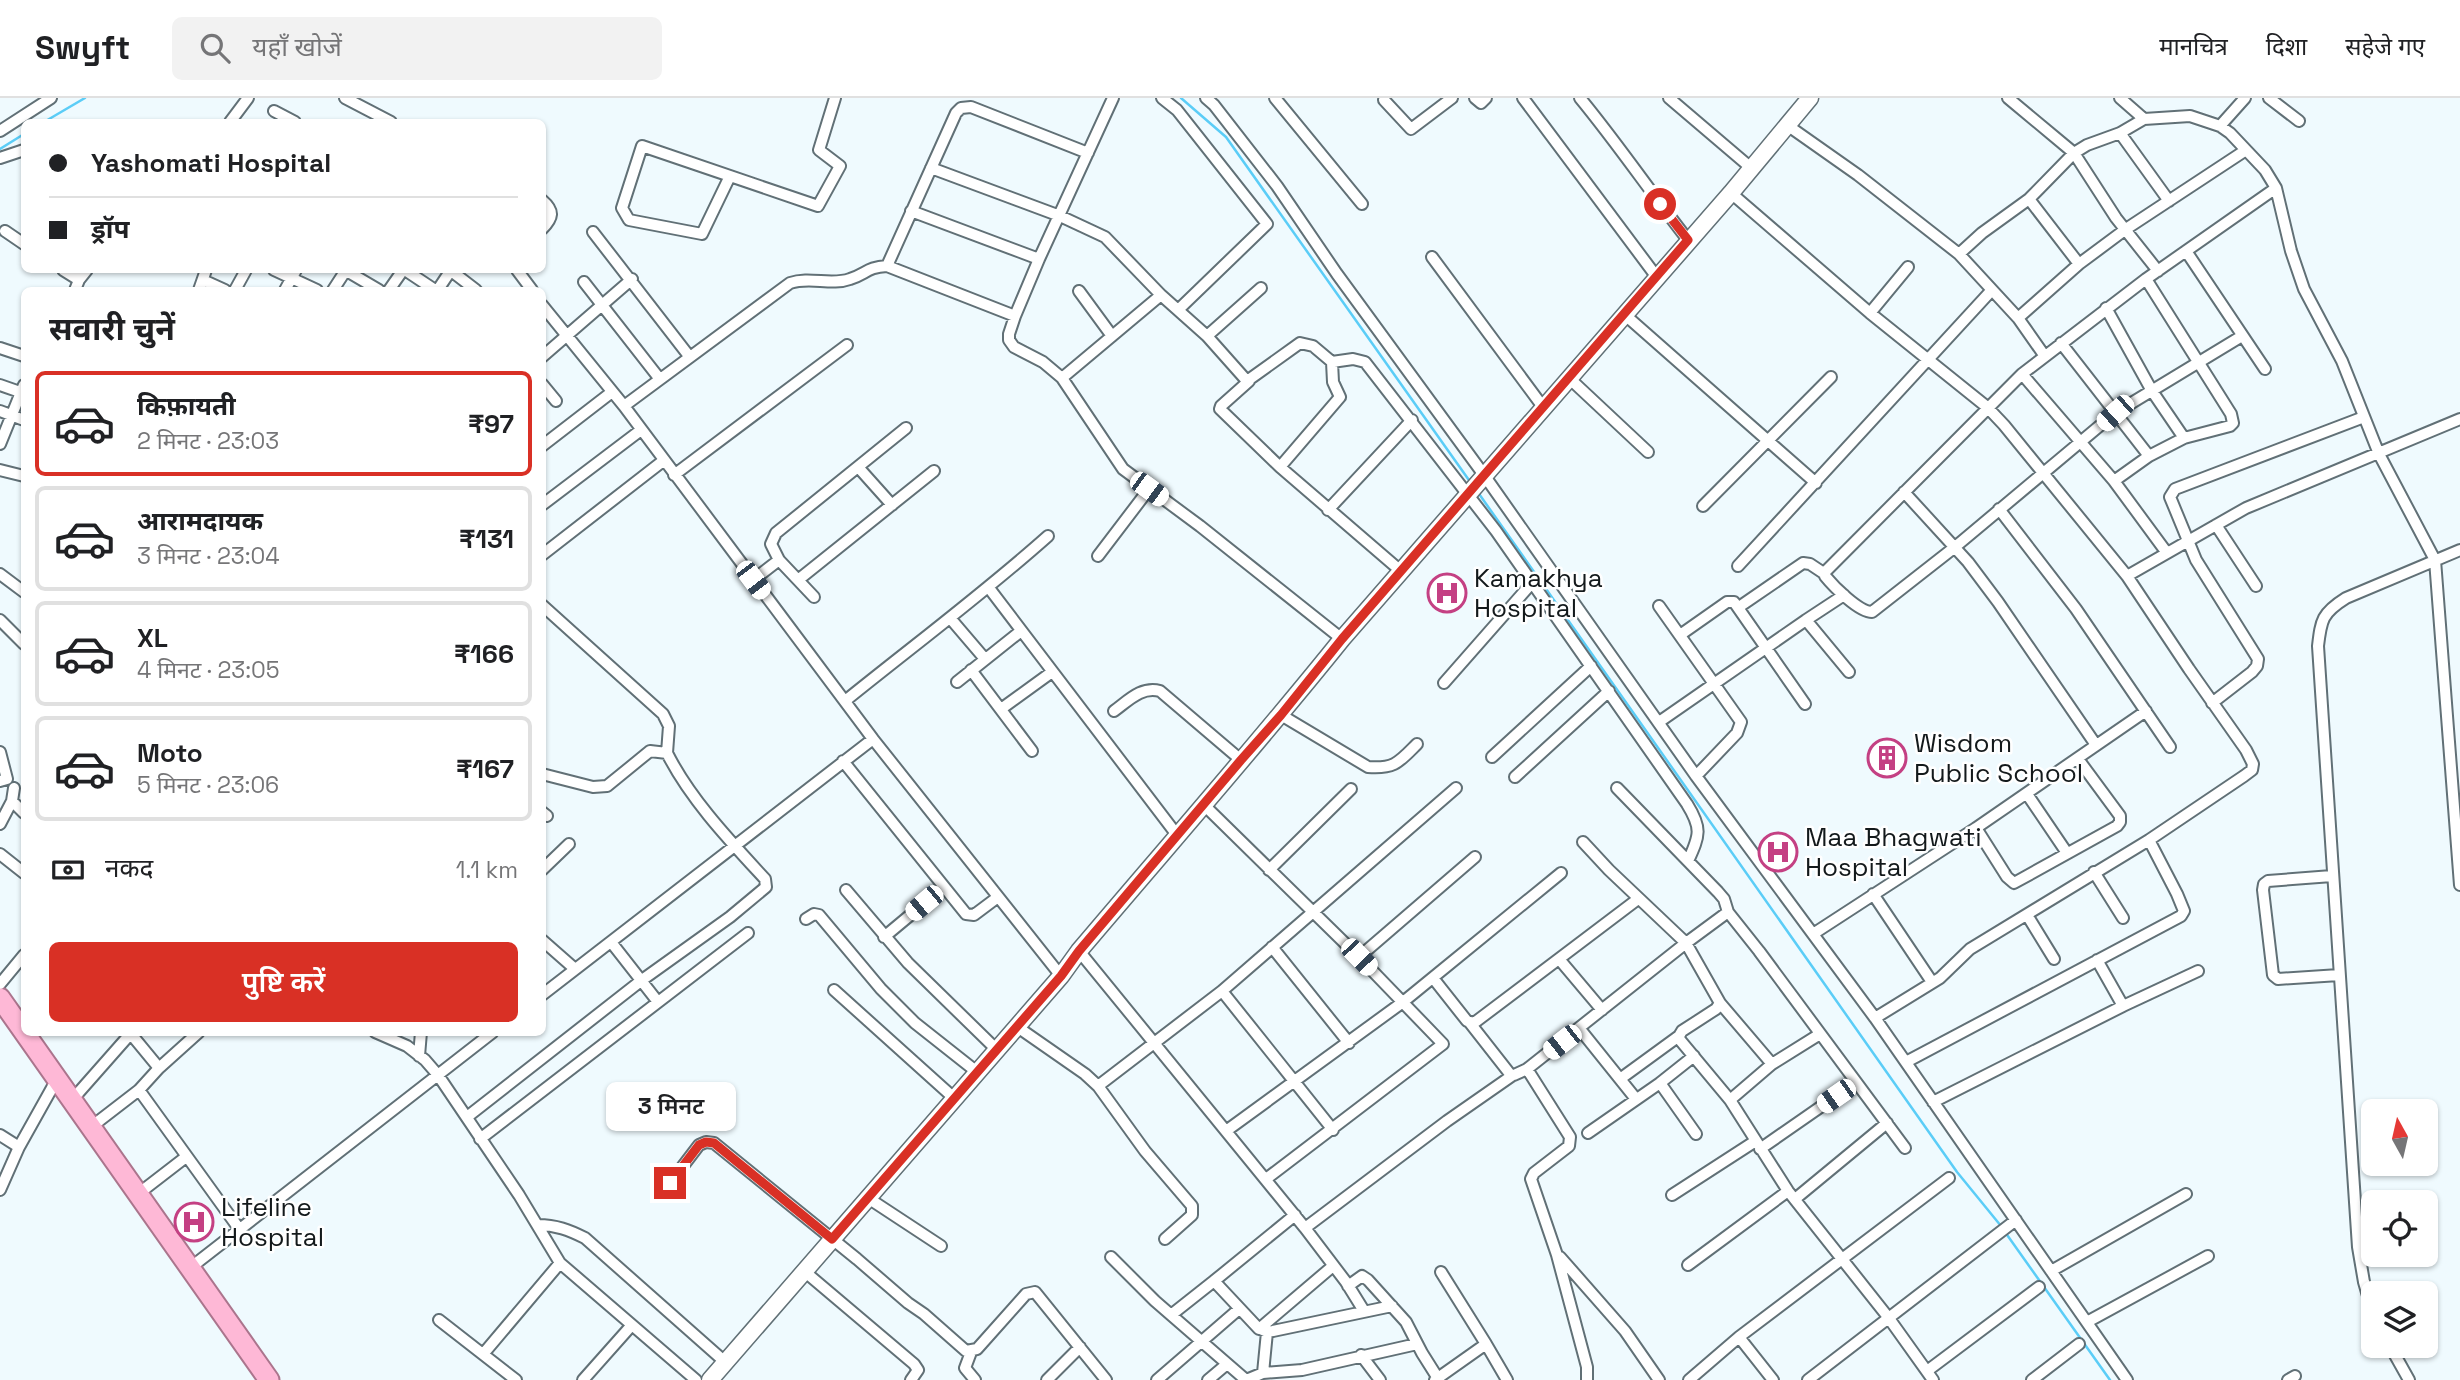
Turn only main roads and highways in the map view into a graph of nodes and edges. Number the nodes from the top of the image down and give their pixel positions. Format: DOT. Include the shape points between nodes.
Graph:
graph roads {
  1 [pos="1810,98"];
  2 [pos="0,998"];
  3 [pos="21,1028"];
  4 [pos="27,1036"];
  5 [pos="269,1380"];
  6 [pos="710,1380"];
  1 -- 6 [label="main road"];
  2 -- 3 [label="highway"];
  4 -- 5 [label="highway"];
}
